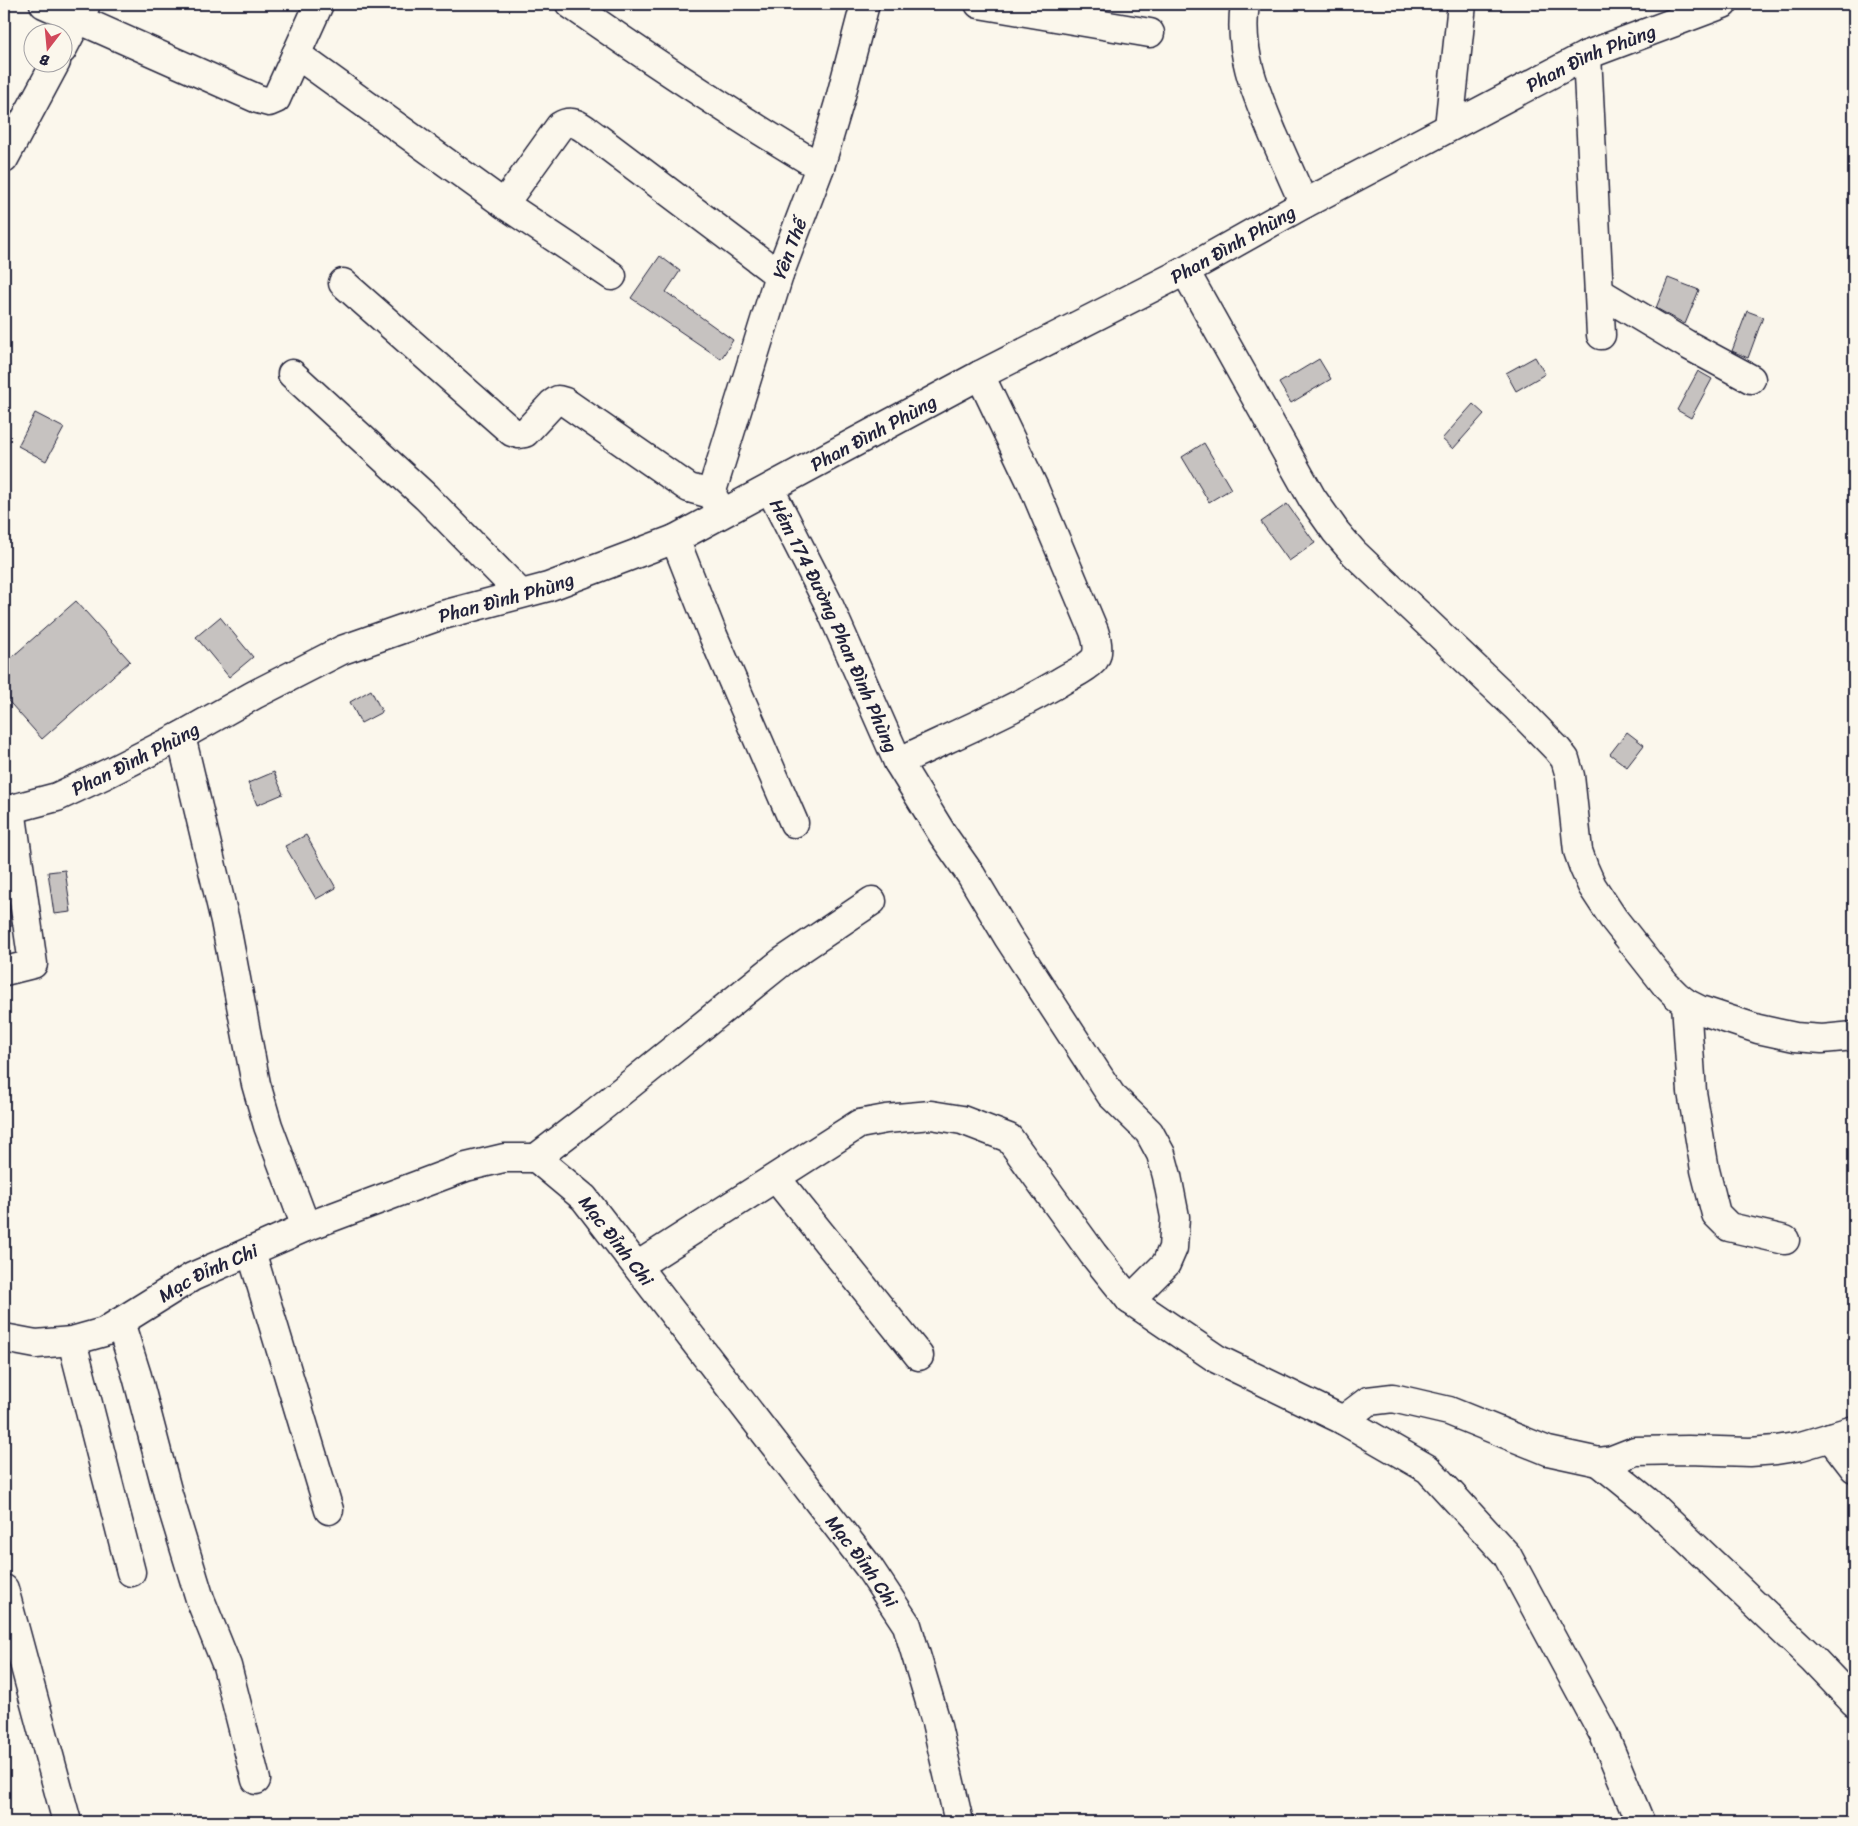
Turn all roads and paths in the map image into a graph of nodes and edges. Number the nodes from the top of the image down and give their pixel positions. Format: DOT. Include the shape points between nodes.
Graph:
graph roads {
  1 [pos="44,4"];
  2 [pos="319,4"];
  3 [pos="570,4"];
  4 [pos="979,4"];
  5 [pos="1245,4"];
  6 [pos="1462,4"];
  7 [pos="1723,4"];
  8 [pos="858,6"];
  9 [pos="83,12"];
  10 [pos="72,32"];
  11 [pos="1150,33"];
  12 [pos="296,54"];
  13 [pos="1586,55"];
  14 [pos="51,72"];
  15 [pos="1449,127"];
  16 [pos="4,159"];
  17 [pos="820,168"];
  18 [pos="504,204"];
  19 [pos="1304,204"];
  20 [pos="1185,271"];
  21 [pos="779,275"];
  22 [pos="612,276"];
  23 [pos="343,283"];
  24 [pos="1599,292"];
  25 [pos="1601,335"];
  26 [pos="292,374"];
  27 [pos="980,375"];
  28 [pos="1751,379"];
  29 [pos="770,489"];
  30 [pos="718,504"];
  31 [pos="675,539"];
  32 [pos="520,593"];
  33 [pos="181,736"];
  34 [pos="898,762"];
  35 [pos="7,810"];
  36 [pos="794,823"];
  37 [pos="872,901"];
  38 [pos="5,971"];
  39 [pos="1686,1003"];
  40 [pos="1854,1036"];
  41 [pos="536,1158"];
  42 [pos="776,1178"];
  43 [pos="306,1227"];
  44 [pos="1785,1240"];
  45 [pos="251,1251"];
  46 [pos="637,1266"];
  47 [pos="1130,1300"];
  48 [pos="120,1322"];
  49 [pos="4,1338"];
  50 [pos="72,1341"];
  51 [pos="919,1356"];
  52 [pos="1343,1420"];
  53 [pos="1842,1433"];
  54 [pos="1599,1462"];
  55 [pos="1854,1468"];
  56 [pos="329,1510"];
  57 [pos="131,1572"];
  58 [pos="4,1589"];
  59 [pos="1854,1702"];
  60 [pos="256,1780"];
  61 [pos="67,1822"];
  62 [pos="959,1822"];
  63 [pos="1640,1822"];
  1 -- 9 [label="street"];
  2 -- 12 [label="street"];
  3 -- 17 [label="street" via="708,98"];
  4 -- 11 [label="street"];
  5 -- 19 [label="street" via="1243,27 1248,69"];
  6 -- 15 [label="street"];
  7 -- 13 [label="street, Phan Đình Phùng"];
  8 -- 17 [label="street, Yên Thế"];
  9 -- 10 [label="street"];
  9 -- 12 [label="street" via="268,102 276,99"];
  12 -- 18 [label="street"];
  13 -- 15 [label="street, Phan Đình Phùng"];
  13 -- 24 [label="street"];
  14 -- 16 [label="street"];
  15 -- 19 [label="street, Phan Đình Phùng"];
  17 -- 21 [label="street, Yên Thế"];
  18 -- 21 [label="street" via="560,126 571,122 596,137"];
  18 -- 22 [label="street"];
  19 -- 20 [label="street, Phan Đình Phùng"];
  20 -- 27 [label="street, Phan Đình Phùng"];
  20 -- 39 [label="street" via="1312,498 1336,532 1378,577 1515,706 1564,759 1570,776 1578,850 1592,886 1636,948 1665,984"];
  21 -- 30 [label="street, Yên Thế"];
  23 -- 30 [label="street" via="512,432 525,433 552,404 558,400 565,402 689,488"];
  24 -- 25 [label="street"];
  24 -- 28 [label="street"];
  26 -- 32 [label="street" via="426,497"];
  27 -- 29 [label="street, Phan Đình Phùng"];
  27 -- 34 [label="street" via="1034,488 1094,631 1097,651 1094,660 1040,694"];
  29 -- 30 [label="street, Phan Đình Phùng"];
  29 -- 34 [label="street, Hẻm 174 Đường Phan Đình Phùng" via="827,601"];
  30 -- 31 [label="street, Phan Đình Phùng"];
  31 -- 32 [label="street, Phan Đình Phùng" via="548,586"];
  31 -- 36 [label="street"];
  32 -- 33 [label="street, Phan Đình Phùng" via="439,616 342,650"];
  33 -- 35 [label="street, Phan Đình Phùng" via="57,797"];
  33 -- 43 [label="street" via="225,921 256,1084 268,1126"];
  34 -- 47 [label="street, Hẻm 174 Đường Phan Đình Phùng" via="1111,1095 1148,1132 1161,1154 1174,1217 1173,1248 1166,1264"];
  35 -- 38 [label="street" via="33,964"];
  37 -- 41 [label="street" via="784,961"];
  39 -- 40 [label="street" via="1758,1029 1795,1037"];
  39 -- 44 [label="street" via="1692,1092 1716,1214 1729,1227"];
  41 -- 43 [label="street, Mạc Đỉnh Chi" via="504,1158 466,1167"];
  41 -- 46 [label="street, Mạc Đỉnh Chi" via="584,1198"];
  42 -- 46 [label="street"];
  42 -- 47 [label="street" via="859,1124 931,1115 962,1120 1009,1138"];
  42 -- 51 [label="street"];
  43 -- 45 [label="street, Mạc Đỉnh Chi"];
  45 -- 48 [label="street, Mạc Đỉnh Chi" via="192,1276"];
  45 -- 56 [label="street"];
  46 -- 62 [label="street, Mạc Đỉnh Chi" via="868,1566 907,1625 936,1722"];
  47 -- 52 [label="street" via="1217,1360"];
  48 -- 50 [label="street, Mạc Đỉnh Chi" via="104,1332"];
  48 -- 60 [label="street" via="200,1599 227,1666"];
  49 -- 50 [label="street, Mạc Đỉnh Chi" via="36,1344"];
  50 -- 57 [label="street"];
  52 -- 54 [label="street" via="1368,1401 1393,1398 1449,1411 1548,1451"];
  52 -- 63 [label="street" via="1428,1469 1507,1555 1604,1736"];
  53 -- 54 [label="street" via="1801,1446 1750,1452 1635,1451"];
  53 -- 55 [label="street"];
  54 -- 59 [label="street" via="1647,1501"];
  58 -- 61 [label="street"];
}
